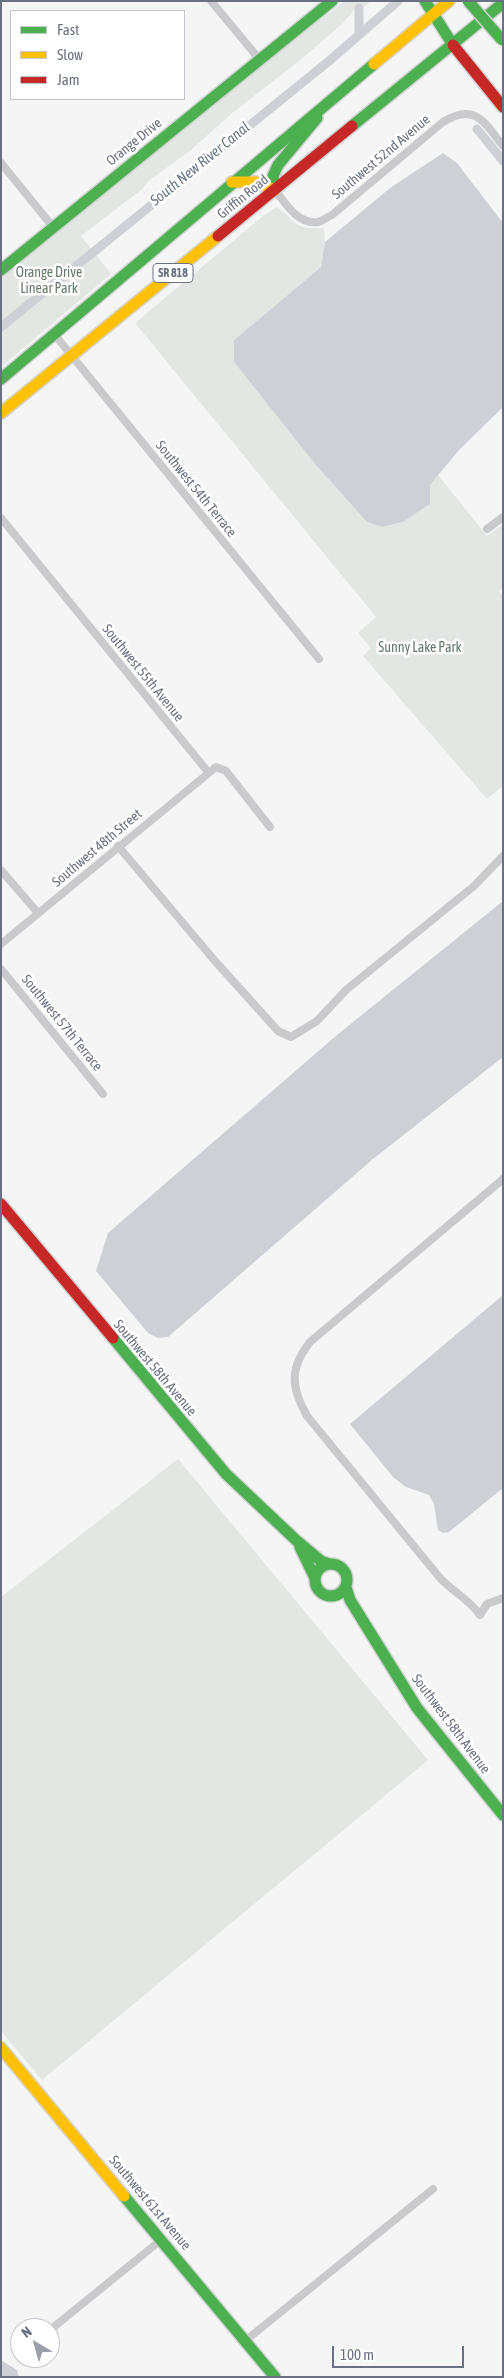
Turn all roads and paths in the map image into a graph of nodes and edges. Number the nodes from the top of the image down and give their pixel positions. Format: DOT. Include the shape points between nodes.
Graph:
graph roads {
  1 [pos="211,1"];
  2 [pos="332,1"];
  3 [pos="424,1"];
  4 [pos="449,1"];
  5 [pos="468,1"];
  6 [pos="503,3"];
  7 [pos="434,14"];
  8 [pos="502,40"];
  9 [pos="453,45"];
  10 [pos="260,60"];
  11 [pos="334,97"];
  12 [pos="503,107"];
  13 [pos="503,146"];
  14 [pos="1,164"];
  15 [pos="232,182"];
  16 [pos="275,190"];
  17 [pos="53,227"];
  18 [pos="1,270"];
  19 [pos="54,334"];
  20 [pos="71,356"];
  21 [pos="1,379"];
  22 [pos="1,412"];
  23 [pos="503,517"];
  24 [pos="1,518"];
  25 [pos="487,529"];
  26 [pos="319,659"];
  27 [pos="208,772"];
  28 [pos="270,827"];
  29 [pos="118,846"];
  30 [pos="503,856"];
  31 [pos="1,870"];
  32 [pos="38,913"];
  33 [pos="1,944"];
  34 [pos="1,969"];
  35 [pos="103,1094"];
  36 [pos="503,1179"];
  37 [pos="1,1204"];
  38 [pos="297,1541"];
  39 [pos="329,1564"];
  40 [pos="315,1578"];
  41 [pos="346,1586"];
  42 [pos="331,1596"];
  43 [pos="503,1598"];
  44 [pos="364,1622"];
  45 [pos="503,1815"];
  46 [pos="1,2048"];
  47 [pos="432,2189"];
  48 [pos="161,2240"];
  49 [pos="60,2322"];
  50 [pos="245,2341"];
  51 [pos="275,2377"];
  1 -- 10 [label="street"];
  2 -- 10 [label="main road, Orange Drive"];
  3 -- 7 [label="main road"];
  4 -- 7 [label="main road, Griffin Road / SR 818"];
  5 -- 8 [label="main road, bridge"];
  6 -- 9 [label="main road, Griffin Road / SR 818"];
  7 -- 9 [label="main road"];
  7 -- 11 [label="main road, Griffin Road / SR 818"];
  9 -- 12 [label="main road"];
  9 -- 16 [label="main road, Griffin Road / SR 818"];
  10 -- 17 [label="main road, Orange Drive"];
  11 -- 15 [label="main road, Griffin Road / SR 818"];
  11 -- 16 [label="main road" via="278,165 273,176"];
  13 -- 16 [label="street, Southwest 52nd Avenue" via="479,116 467,112 456,114 332,215 318,222 305,220 290,210"];
  14 -- 17 [label="street"];
  15 -- 16 [label="main road" via="256,182"];
  15 -- 19 [label="main road, Griffin Road / SR 818"];
  16 -- 20 [label="main road, Griffin Road / SR 818"];
  17 -- 18 [label="main road, Orange Drive"];
  19 -- 20 [label="street, Southwest 54th Terrace"];
  19 -- 21 [label="main road, Griffin Road / SR 818"];
  20 -- 22 [label="main road, Griffin Road / SR 818"];
  20 -- 26 [label="street, Southwest 54th Terrace"];
  23 -- 25 [label="street"];
  24 -- 27 [label="street, Southwest 55th Avenue"];
  27 -- 28 [label="street" via="216,767 226,771"];
  27 -- 29 [label="street, Southwest 48th Street"];
  29 -- 30 [label="street" via="278,1031 291,1037 317,1021 346,990 474,886"];
  29 -- 32 [label="street, Southwest 48th Street"];
  31 -- 32 [label="street"];
  32 -- 33 [label="street, Southwest 48th Street"];
  34 -- 35 [label="street, Southwest 57th Terrace"];
  36 -- 43 [label="street" via="310,1342 301,1353 294,1375 296,1394 307,1416 451,1590 471,1602 480,1615 488,1604"];
  37 -- 38 [label="main road, Southwest 58th Avenue" via="220,1467"];
  38 -- 39 [label="main road, Southwest 58th Avenue"];
  38 -- 40 [label="main road, Southwest 58th Avenue"];
  39 -- 40 [label="main road"];
  39 -- 41 [label="main road" via="344,1570"];
  40 -- 42 [label="main road" via="317,1588"];
  41 -- 42 [label="main road"];
  41 -- 44 [label="main road, Southwest 58th Avenue" via="350,1600"];
  42 -- 44 [label="main road, Southwest 58th Avenue"];
  44 -- 45 [label="main road, Southwest 58th Avenue" via="422,1715"];
  46 -- 48 [label="main road, Southwest 61st Avenue"];
  47 -- 50 [label="street"];
  48 -- 49 [label="street"];
  48 -- 50 [label="main road, Southwest 61st Avenue"];
  50 -- 51 [label="main road, Southwest 61st Avenue"];
}
